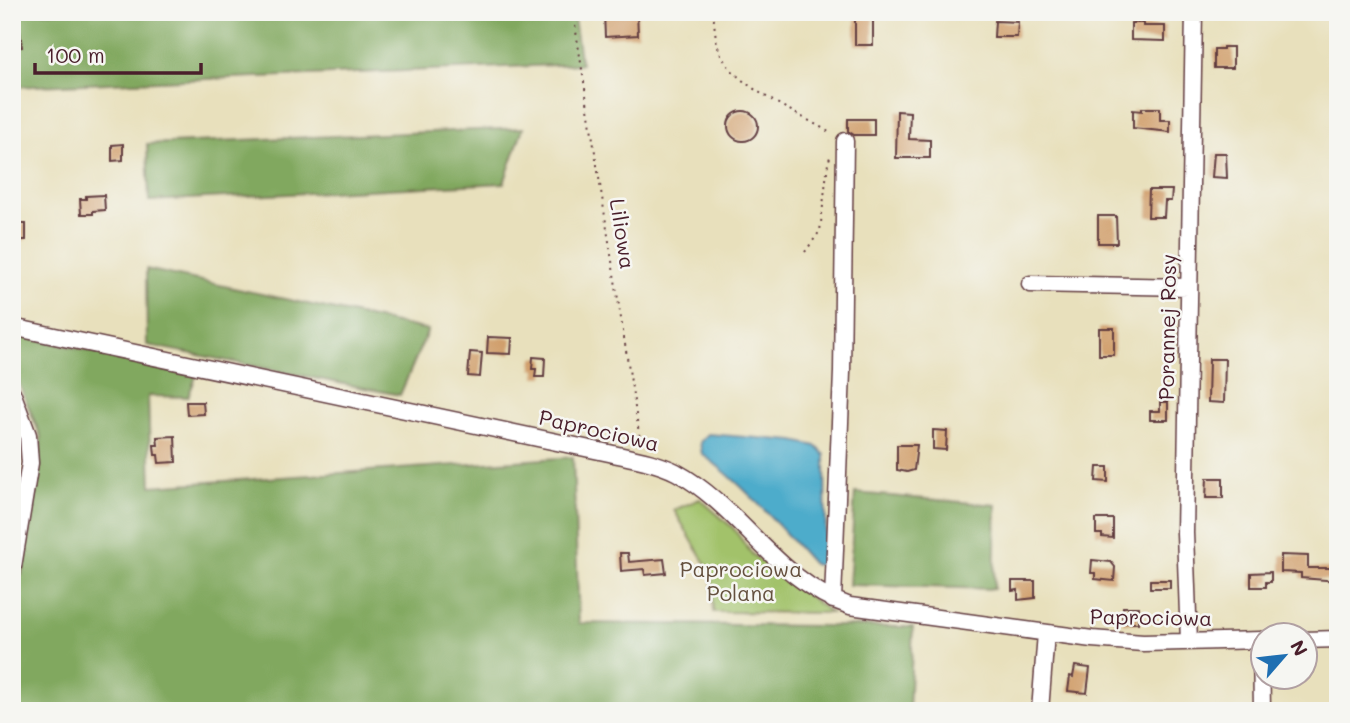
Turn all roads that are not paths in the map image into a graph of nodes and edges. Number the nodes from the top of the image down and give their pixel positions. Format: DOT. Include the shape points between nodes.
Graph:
graph roads {
  1 [pos="1195,12"];
  2 [pos="842,139"];
  3 [pos="1030,284"];
  4 [pos="1189,287"];
  5 [pos="12,327"];
  6 [pos="12,392"];
  7 [pos="16,526"];
  8 [pos="12,573"];
  9 [pos="833,600"];
  10 [pos="1046,633"];
  11 [pos="1338,639"];
  12 [pos="1248,640"];
  13 [pos="1318,640"];
  14 [pos="1189,642"];
  15 [pos="1262,692"];
  16 [pos="1040,711"];
  17 [pos="1262,711"];
  1 -- 4 [label="street, Porannej Rosy"];
  2 -- 9 [label="street" via="842,372"];
  3 -- 4 [label="street"];
  4 -- 14 [label="street, Porannej Rosy" via="1185,533"];
  5 -- 9 [label="street, Paprociowa" via="675,471 706,492 792,574"];
  6 -- 7 [label="street" via="28,435 30,463"];
  7 -- 8 [label="street"];
  9 -- 10 [label="street, Paprociowa" via="867,610"];
  10 -- 14 [label="street, Paprociowa" via="1143,643"];
  10 -- 16 [label="street"];
  11 -- 13 [label="street"];
  12 -- 14 [label="street, Paprociowa"];
  15 -- 17 [label="street"];
}
